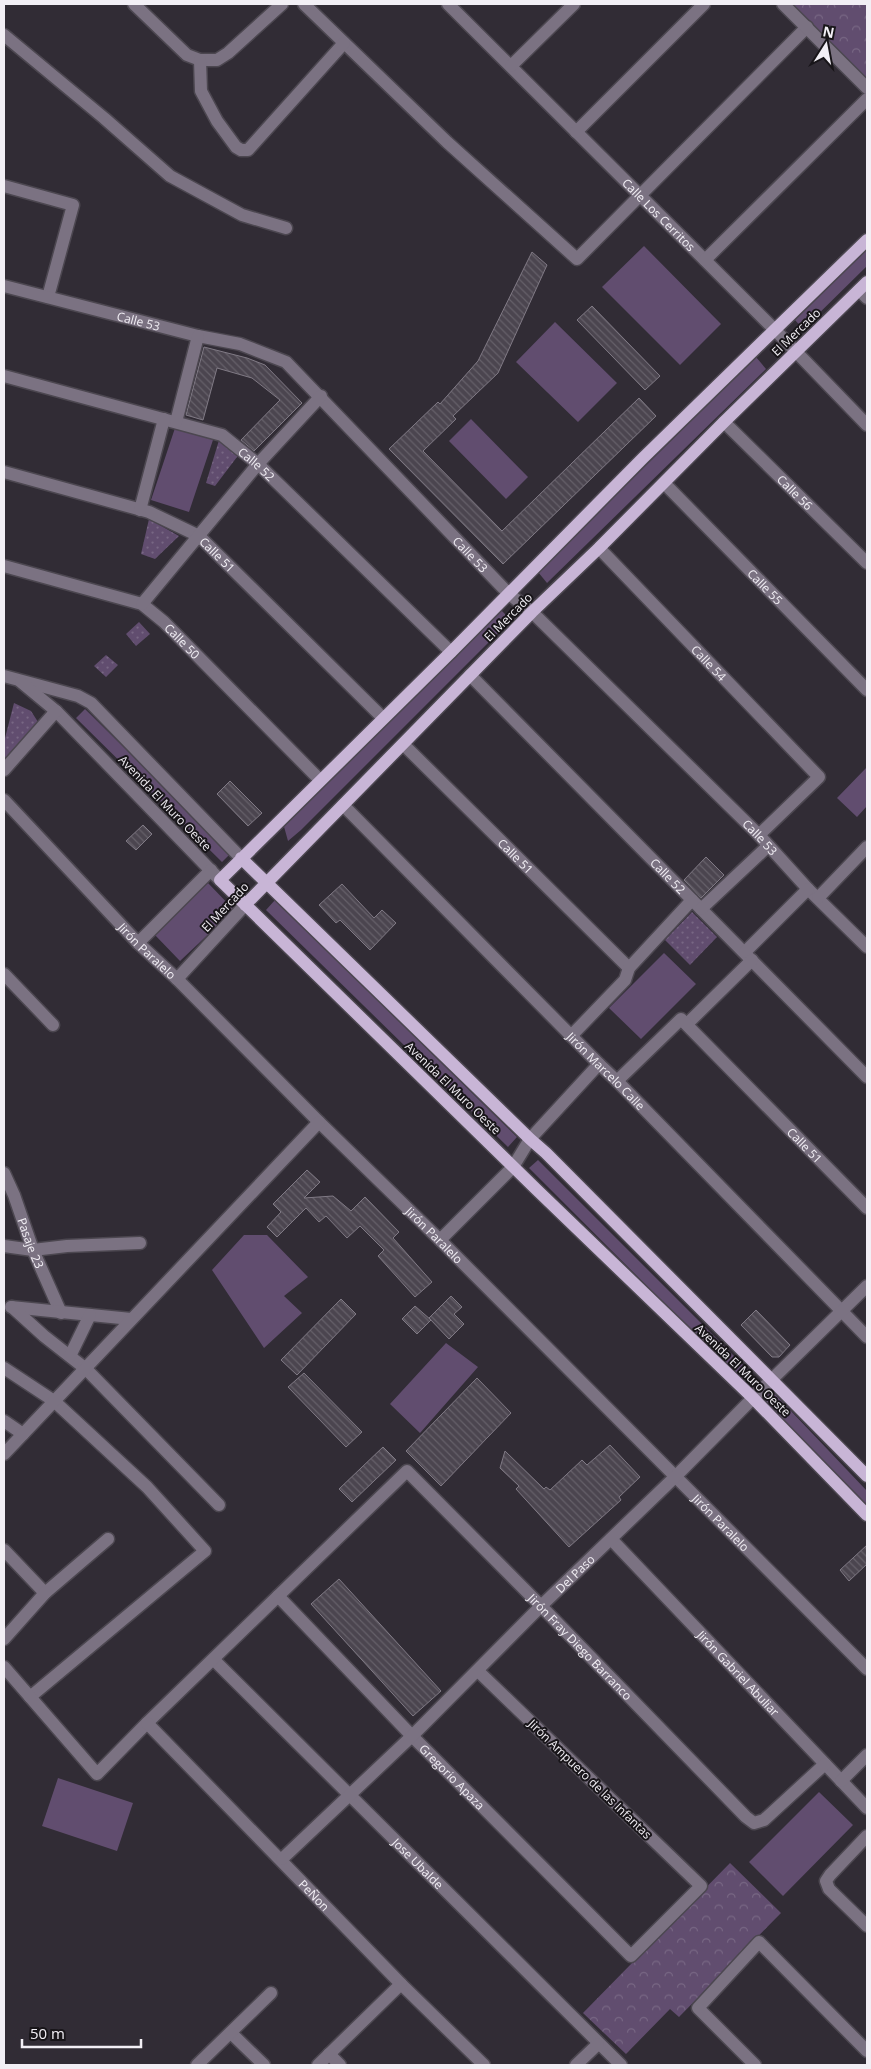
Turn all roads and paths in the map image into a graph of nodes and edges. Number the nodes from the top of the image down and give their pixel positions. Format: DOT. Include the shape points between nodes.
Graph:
graph roads {
  1 [pos="134,4"];
  2 [pos="282,4"];
  3 [pos="449,4"];
  4 [pos="574,4"];
  5 [pos="704,4"];
  6 [pos="783,4"];
  7 [pos="313,7"];
  8 [pos="807,28"];
  9 [pos="4,35"];
  10 [pos="344,43"];
  11 [pos="200,60"];
  12 [pos="511,66"];
  13 [pos="867,88"];
  14 [pos="867,99"];
  15 [pos="576,132"];
  16 [pos="4,186"];
  17 [pos="640,196"];
  18 [pos="286,228"];
  19 [pos="867,240"];
  20 [pos="705,260"];
  21 [pos="4,286"];
  22 [pos="864,290"];
  23 [pos="48,297"];
  24 [pos="776,331"];
  25 [pos="198,336"];
  26 [pos="795,352"];
  27 [pos="4,376"];
  28 [pos="321,396"];
  29 [pos="170,420"];
  30 [pos="724,422"];
  31 [pos="867,425"];
  32 [pos="258,464"];
  33 [pos="4,472"];
  34 [pos="664,483"];
  35 [pos="140,510"];
  36 [pos="199,536"];
  37 [pos="599,548"];
  38 [pos="867,563"];
  39 [pos="4,566"];
  40 [pos="509,594"];
  41 [pos="142,604"];
  42 [pos="532,612"];
  43 [pos="451,652"];
  44 [pos="470,675"];
  45 [pos="4,676"];
  46 [pos="20,680"];
  47 [pos="867,690"];
  48 [pos="56,711"];
  49 [pos="383,718"];
  50 [pos="403,744"];
  51 [pos="4,770"];
  52 [pos="320,780"];
  53 [pos="4,800"];
  54 [pos="343,805"];
  55 [pos="759,836"];
  56 [pos="768,846"];
  57 [pos="867,847"];
  58 [pos="241,858"];
  59 [pos="211,870"];
  60 [pos="220,880"];
  61 [pos="267,884"];
  62 [pos="808,889"];
  63 [pos="818,898"];
  64 [pos="696,904"];
  65 [pos="246,905"];
  66 [pos="138,943"];
  67 [pos="867,947"];
  68 [pos="748,956"];
  69 [pos="629,968"];
  70 [pos="4,974"];
  71 [pos="177,980"];
  72 [pos="684,1021"];
  73 [pos="53,1025"];
  74 [pos="571,1036"];
  75 [pos="598,1064"];
  76 [pos="867,1077"];
  77 [pos="617,1081"];
  78 [pos="318,1122"];
  79 [pos="530,1139"];
  80 [pos="513,1167"];
  81 [pos="4,1173"];
  82 [pos="9,1194"];
  83 [pos="867,1208"];
  84 [pos="440,1240"];
  85 [pos="140,1243"];
  86 [pos="4,1246"];
  87 [pos="33,1250"];
  88 [pos="867,1286"];
  89 [pos="8,1306"];
  90 [pos="842,1311"];
  91 [pos="61,1313"];
  92 [pos="90,1315"];
  93 [pos="131,1319"];
  94 [pos="867,1337"];
  95 [pos="70,1356"];
  96 [pos="4,1368"];
  97 [pos="86,1369"];
  98 [pos="772,1379"];
  99 [pos="753,1398"];
  100 [pos="54,1401"];
  101 [pos="4,1421"];
  102 [pos="23,1434"];
  103 [pos="4,1454"];
  104 [pos="676,1476"];
  105 [pos="867,1476"];
  106 [pos="219,1505"];
  107 [pos="867,1515"];
  108 [pos="108,1539"];
  109 [pos="610,1539"];
  110 [pos="4,1550"];
  111 [pos="45,1593"];
  112 [pos="278,1596"];
  113 [pos="541,1606"];
  114 [pos="4,1639"];
  115 [pos="214,1660"];
  116 [pos="4,1667"];
  117 [pos="867,1669"];
  118 [pos="478,1671"];
  119 [pos="30,1697"];
  120 [pos="147,1723"];
  121 [pos="412,1736"];
  122 [pos="867,1756"];
  123 [pos="825,1764"];
  124 [pos="841,1781"];
  125 [pos="349,1796"];
  126 [pos="866,1804"];
  127 [pos="867,1836"];
  128 [pos="282,1859"];
  129 [pos="867,1926"];
  130 [pos="631,1956"];
  131 [pos="401,1984"];
  132 [pos="271,1993"];
  133 [pos="231,2033"];
  134 [pos="598,2044"];
  135 [pos="867,2051"];
  136 [pos="329,2054"];
  137 [pos="197,2065"];
  138 [pos="264,2065"];
  139 [pos="318,2065"];
  140 [pos="340,2065"];
  141 [pos="484,2065"];
  142 [pos="576,2065"];
  143 [pos="621,2065"];
  144 [pos="755,2065"];
  1 -- 11 [label="street" via="187,55"];
  2 -- 11 [label="street" via="228,53 216,60"];
  3 -- 12 [label="street, Calle Los Cerritos"];
  4 -- 12 [label="street"];
  5 -- 15 [label="street"];
  6 -- 8 [label="street"];
  7 -- 10 [label="street"];
  8 -- 13 [label="street"];
  8 -- 17 [label="street"];
  9 -- 18 [label="street" via="170,176 242,215"];
  10 -- 11 [label="street" via="245,151 236,147 216,121 201,91"];
  10 -- 17 [label="street" via="447,142 577,259"];
  12 -- 15 [label="street, Calle Los Cerritos"];
  14 -- 20 [label="street"];
  15 -- 17 [label="street, Calle Los Cerritos"];
  16 -- 23 [label="street" via="73,205"];
  17 -- 20 [label="street, Calle Los Cerritos"];
  19 -- 24 [label="main road, El Mercado"];
  20 -- 24 [label="street, Calle Los Cerritos"];
  21 -- 23 [label="street, Calle 53"];
  22 -- 26 [label="main road, El Mercado"];
  23 -- 25 [label="street, Calle 53"];
  24 -- 26 [label="street, Calle Los Cerritos"];
  24 -- 40 [label="main road, El Mercado" via="642,458"];
  25 -- 28 [label="street, Calle 53" via="240,344 286,362"];
  25 -- 29 [label="street"];
  26 -- 30 [label="main road, El Mercado"];
  26 -- 31 [label="street, Calle Los Cerritos"];
  27 -- 29 [label="street, Calle 52"];
  28 -- 32 [label="street"];
  28 -- 40 [label="street, Calle 53"];
  29 -- 32 [label="street, Calle 52" via="222,435"];
  29 -- 35 [label="street"];
  30 -- 34 [label="main road, El Mercado"];
  30 -- 38 [label="street, Calle 56"];
  32 -- 36 [label="street"];
  32 -- 43 [label="street, Calle 52"];
  33 -- 35 [label="street, Calle 51"];
  34 -- 37 [label="main road, El Mercado"];
  34 -- 47 [label="street, Calle 55"];
  35 -- 36 [label="street, Calle 51"];
  36 -- 41 [label="street"];
  36 -- 49 [label="street, Calle 51"];
  37 -- 42 [label="main road, El Mercado"];
  37 -- 55 [label="street, Calle 54" via="819,777"];
  39 -- 41 [label="street, Calle 50"];
  40 -- 42 [label="street, Calle 53"];
  40 -- 43 [label="main road, El Mercado"];
  41 -- 52 [label="street, Calle 50" via="164,622"];
  42 -- 44 [label="main road, El Mercado"];
  42 -- 55 [label="street, Calle 53"];
  43 -- 49 [label="main road, El Mercado"];
  44 -- 50 [label="main road, El Mercado"];
  44 -- 64 [label="street, Calle 52"];
  45 -- 46 [label="street, Avenida El Muro Oeste"];
  46 -- 48 [label="street, Avenida El Muro Oeste"];
  46 -- 58 [label="street, Avenida El Muro Oeste" via="78,696 91,703"];
  48 -- 51 [label="street"];
  48 -- 59 [label="street, Avenida El Muro Oeste"];
  49 -- 52 [label="main road, El Mercado"];
  50 -- 54 [label="main road, El Mercado"];
  50 -- 69 [label="street, Calle 51"];
  52 -- 58 [label="main road, El Mercado"];
  53 -- 66 [label="street, Jirón Paralelo"];
  54 -- 61 [label="main road, El Mercado"];
  54 -- 74 [label="street, Jirón Marcelo Calle"];
  55 -- 56 [label="street, Calle 53"];
  56 -- 62 [label="street, Calle 53"];
  56 -- 64 [label="street"];
  57 -- 63 [label="street"];
  58 -- 60 [label="main road, El Mercado"];
  58 -- 61 [label="main road, Avenida El Muro Oeste"];
  59 -- 60 [label="street, Avenida El Muro Oeste"];
  59 -- 66 [label="street"];
  60 -- 65 [label="main road, Avenida El Muro Oeste"];
  61 -- 65 [label="main road, El Mercado"];
  61 -- 79 [label="main road, Avenida El Muro Oeste"];
  62 -- 63 [label="street, Calle 53"];
  62 -- 68 [label="street"];
  63 -- 67 [label="street, Calle 53"];
  64 -- 68 [label="street, Calle 52"];
  64 -- 69 [label="street"];
  65 -- 71 [label="street, El Mercado"];
  65 -- 80 [label="main road, Avenida El Muro Oeste"];
  66 -- 71 [label="street, Jirón Paralelo"];
  68 -- 72 [label="street"];
  68 -- 76 [label="street, Calle 52"];
  69 -- 74 [label="street" via="625,980"];
  70 -- 73 [label="street"];
  71 -- 78 [label="street, Jirón Paralelo"];
  72 -- 77 [label="street"];
  72 -- 83 [label="street, Calle 51"];
  74 -- 75 [label="street, Jirón Marcelo Calle"];
  75 -- 77 [label="street, Jirón Marcelo Calle"];
  75 -- 79 [label="street"];
  77 -- 90 [label="street, Jirón Marcelo Calle"];
  78 -- 84 [label="street, Jirón Paralelo"];
  78 -- 93 [label="street"];
  79 -- 80 [label="street"];
  79 -- 98 [label="main road, Avenida El Muro Oeste"];
  80 -- 84 [label="street"];
  80 -- 99 [label="main road, Avenida El Muro Oeste"];
  81 -- 82 [label="street, Pasaje 23"];
  82 -- 87 [label="street, Pasaje 23"];
  84 -- 104 [label="street, Jirón Paralelo"];
  85 -- 87 [label="street"];
  86 -- 87 [label="street"];
  87 -- 91 [label="street, Pasaje 23"];
  88 -- 90 [label="street, Del Paso"];
  89 -- 91 [label="street"];
  89 -- 95 [label="street"];
  90 -- 94 [label="street, Jirón Marcelo Calle"];
  90 -- 98 [label="street, Del Paso"];
  91 -- 92 [label="street"];
  92 -- 93 [label="street"];
  92 -- 95 [label="street"];
  93 -- 97 [label="street"];
  95 -- 97 [label="street"];
  96 -- 100 [label="street"];
  97 -- 100 [label="street"];
  97 -- 106 [label="street"];
  98 -- 99 [label="street, Del Paso"];
  98 -- 105 [label="main road, Avenida El Muro Oeste"];
  99 -- 104 [label="street, Del Paso"];
  99 -- 107 [label="main road, Avenida El Muro Oeste"];
  100 -- 102 [label="street"];
  100 -- 119 [label="street" via="147,1487 204,1551"];
  101 -- 102 [label="street"];
  102 -- 103 [label="street"];
  104 -- 109 [label="street, Del Paso"];
  104 -- 117 [label="street, Jirón Paralelo"];
  108 -- 111 [label="street"];
  109 -- 113 [label="street, Del Paso"];
  109 -- 123 [label="street, Jirón Gabriel Abuliar"];
  110 -- 111 [label="street"];
  111 -- 114 [label="street"];
  112 -- 113 [label="street, Jirón Fray Diego Barranco" via="406,1471"];
  112 -- 115 [label="street"];
  112 -- 121 [label="street, Gregorio Apaza"];
  113 -- 118 [label="street, Del Paso"];
  113 -- 123 [label="street, Jirón Fray Diego Barranco" via="754,1823 764,1820"];
  115 -- 120 [label="street"];
  115 -- 125 [label="street, Jose Ubalde"];
  116 -- 119 [label="street"];
  118 -- 121 [label="street, Del Paso"];
  118 -- 130 [label="street, Jirón Ampuero de las Infantas" via="701,1886"];
  119 -- 120 [label="street" via="97,1774"];
  120 -- 128 [label="street, PeÑon"];
  121 -- 125 [label="street, Del Paso"];
  121 -- 130 [label="street, Gregorio Apaza"];
  122 -- 124 [label="street"];
  123 -- 124 [label="street, Jirón Gabriel Abuliar"];
  124 -- 126 [label="street, Jirón Gabriel Abuliar"];
  125 -- 128 [label="street, Del Paso"];
  125 -- 134 [label="street, Jose Ubalde"];
  127 -- 129 [label="street" via="826,1881 829,1889"];
  128 -- 131 [label="street, PeÑon"];
  131 -- 136 [label="street"];
  131 -- 141 [label="street, PeÑon"];
  132 -- 133 [label="street"];
  133 -- 137 [label="street"];
  133 -- 138 [label="street"];
  134 -- 142 [label="street"];
  134 -- 143 [label="street, Jose Ubalde"];
  135 -- 144 [label="street" via="759,1942 698,2008"];
  136 -- 139 [label="street"];
  136 -- 140 [label="street"];
}
